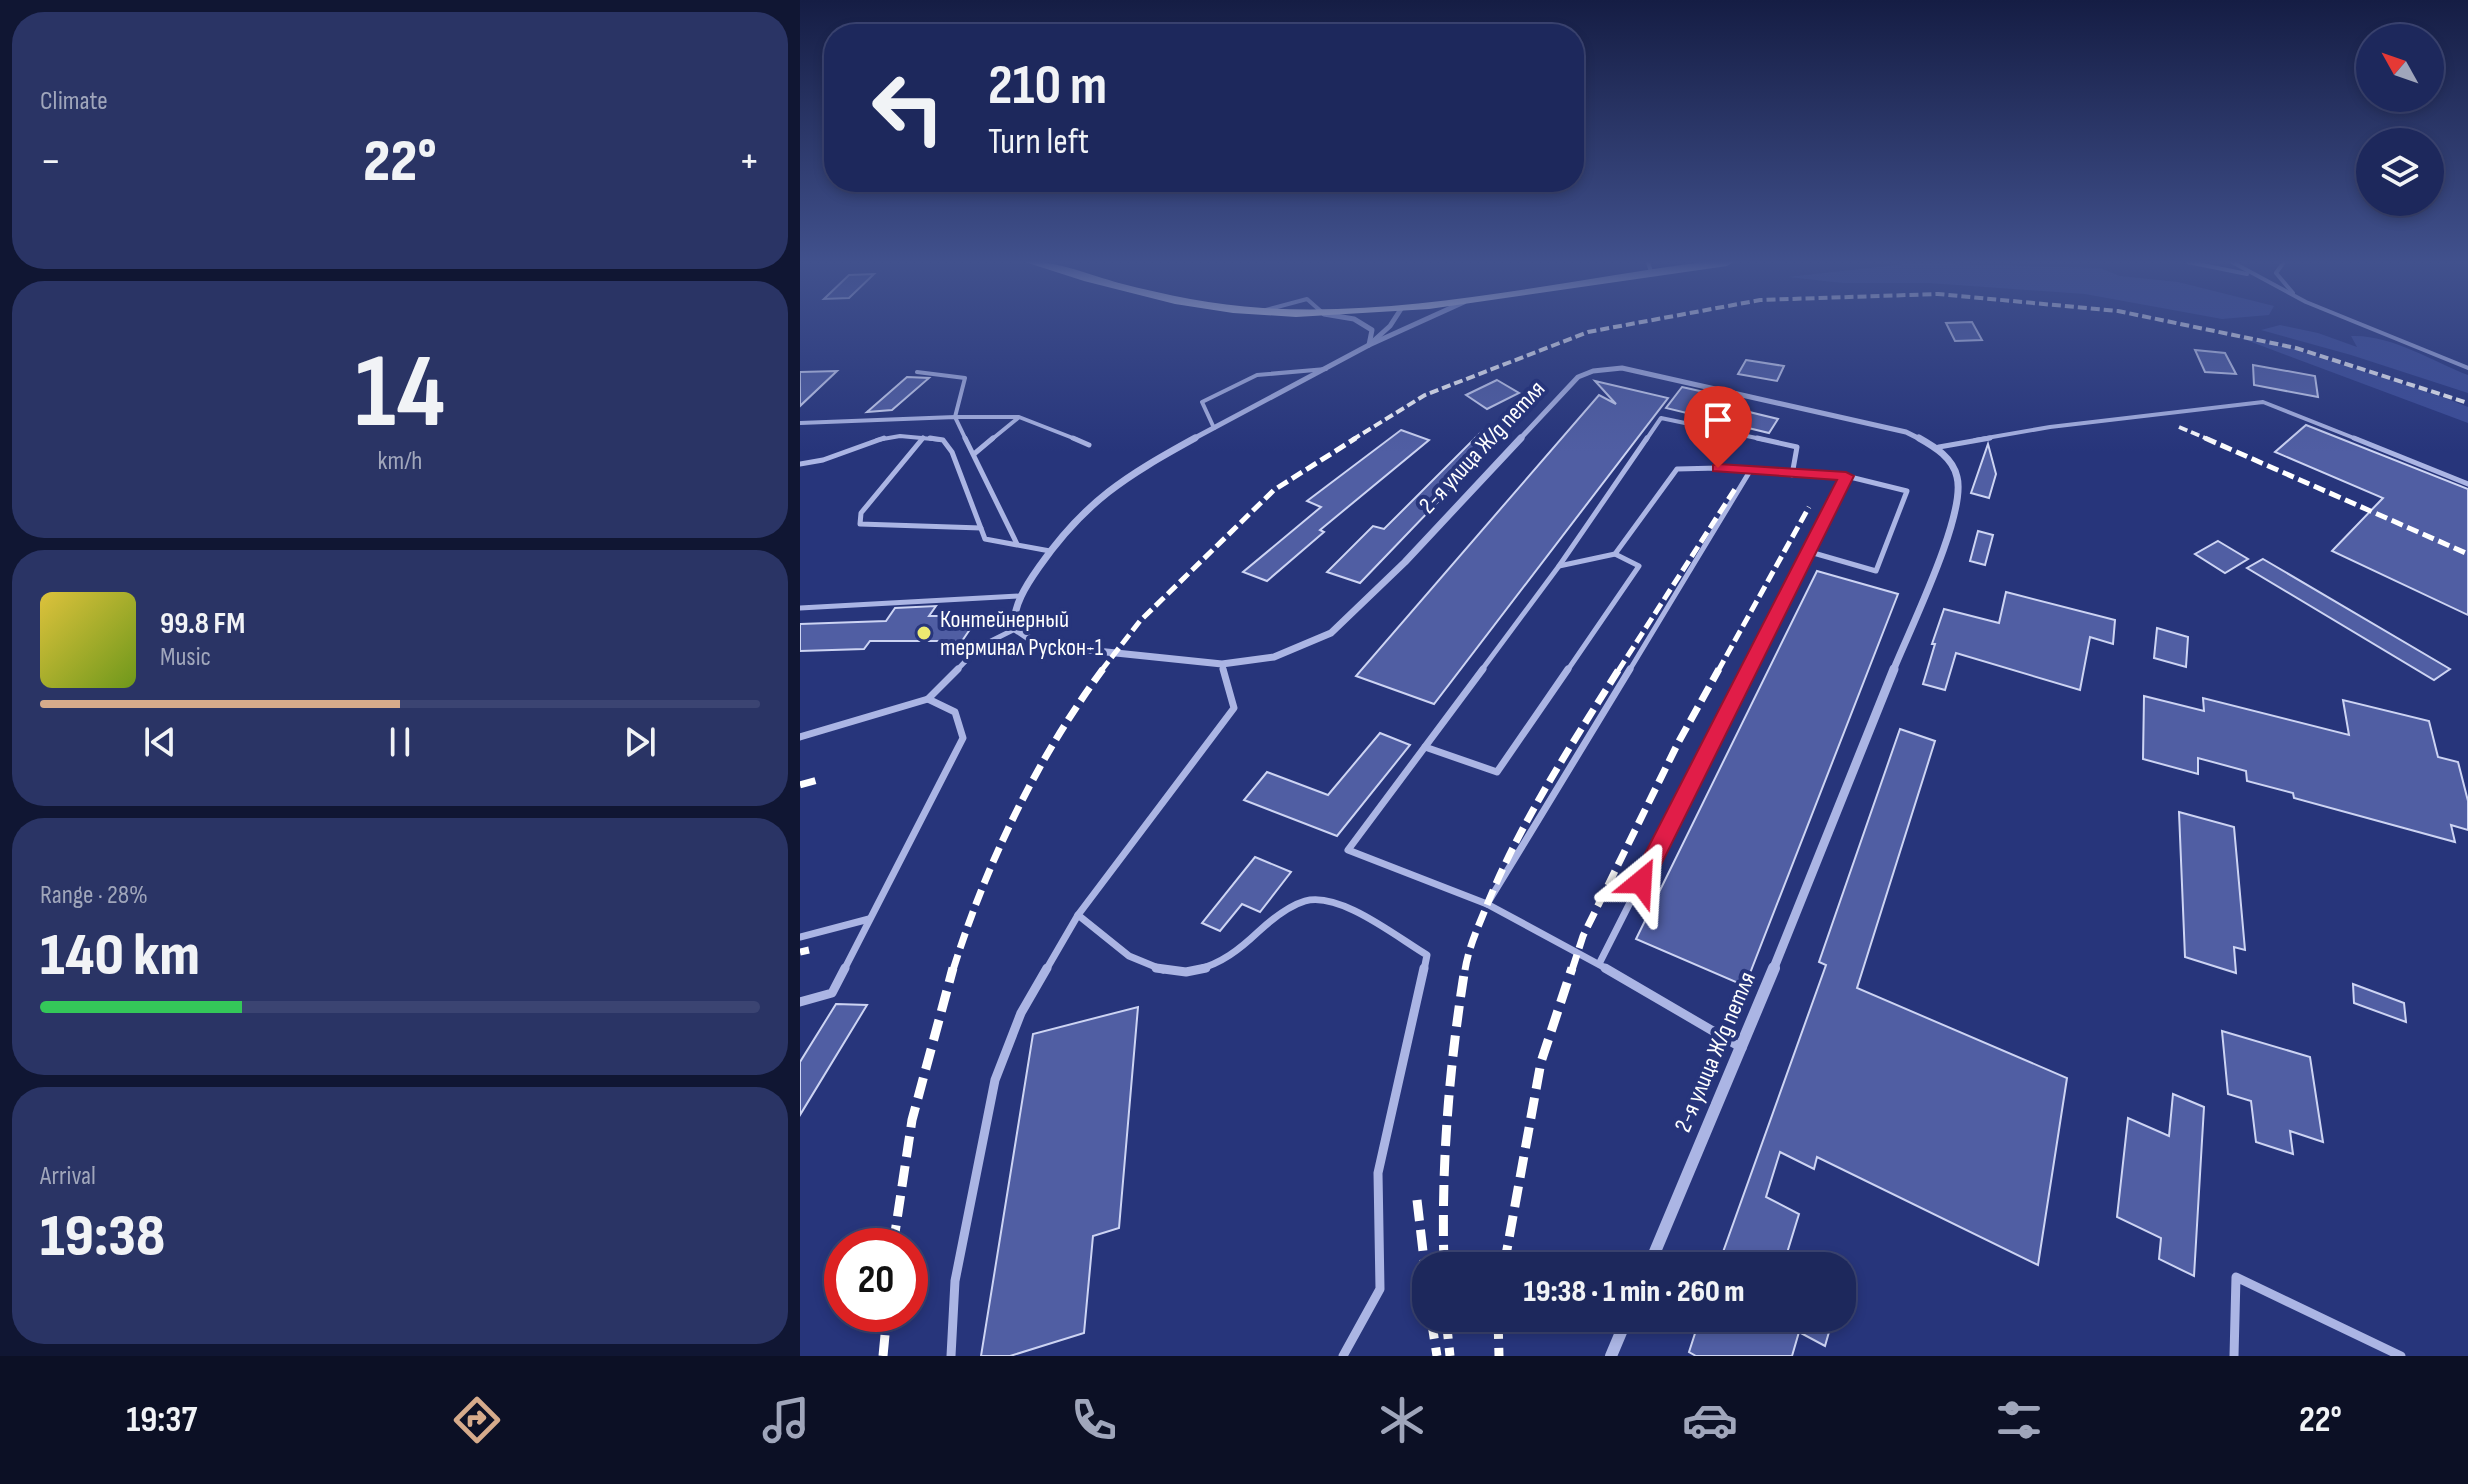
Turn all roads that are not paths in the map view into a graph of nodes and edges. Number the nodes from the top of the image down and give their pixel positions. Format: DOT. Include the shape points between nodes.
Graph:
graph roads {
  1 [pos="1366,325"];
  2 [pos="1390,325"];
  3 [pos="1413,325"];
  4 [pos="2363,325"];
  5 [pos="1369,345"];
  6 [pos="2468,368"];
  7 [pos="1329,369"];
  8 [pos="917,372"];
  9 [pos="955,417"];
  10 [pos="1019,417"];
  11 [pos="800,423"];
  12 [pos="1214,428"];
  13 [pos="923,438"];
  14 [pos="1089,445"];
  15 [pos="1939,447"];
  16 [pos="974,454"];
  17 [pos="800,464"];
  18 [pos="1750,471"];
  19 [pos="1792,475"];
  20 [pos="1846,476"];
  21 [pos="2468,484"];
  22 [pos="981,528"];
  23 [pos="1017,544"];
  24 [pos="1050,551"];
  25 [pos="1810,552"];
  26 [pos="1615,554"];
  27 [pos="1559,566"];
  28 [pos="1020,596"];
  29 [pos="800,608"];
  30 [pos="1015,629"];
  31 [pos="1222,664"];
  32 [pos="928,699"];
  33 [pos="800,737"];
  34 [pos="1425,747"];
  35 [pos="1487,904"];
  36 [pos="1078,915"];
  37 [pos="869,919"];
  38 [pos="800,937"];
  39 [pos="1599,964"];
  40 [pos="800,1002"];
  41 [pos="1742,1048"];
  42 [pos="1655,1252"];
  43 [pos="1621,1332"];
  44 [pos="951,1356"];
  45 [pos="1343,1356"];
  46 [pos="1611,1356"];
  47 [pos="2234,1356"];
  48 [pos="2401,1356"];
  1 -- 5 [label="street" via="1372,330"];
  2 -- 5 [label="street"];
  3 -- 5 [label="street"];
  4 -- 6 [label="lane"];
  5 -- 7 [label="street"];
  7 -- 12 [label="street"];
  7 -- 12 [label="lane" via="1257,375 1202,402"];
  8 -- 9 [label="lane" via="965,378"];
  9 -- 10 [label="lane"];
  9 -- 11 [label="lane"];
  9 -- 16 [label="lane"];
  10 -- 14 [label="lane"];
  10 -- 16 [label="lane"];
  12 -- 24 [label="street" via="1142,467 1088,506"];
  13 -- 17 [label="lane" via="885,438 822,463"];
  13 -- 22 [label="lane" via="943,440 952,452"];
  13 -- 22 [label="lane" via="861,513 860,524"];
  15 -- 21 [label="lane" via="2050,427 2263,402"];
  15 -- 31 [label="street, 2-я улица Ж/д петля" via="1906,432 1622,368 1593,371 1578,377 1331,633 1274,657"];
  15 -- 41 [label="street, 2-я улица Ж/д петля" via="1955,467 1960,500"];
  16 -- 23 [label="lane"];
  18 -- 19 [label="lane"];
  18 -- 26 [label="lane" via="1677,469"];
  18 -- 35 [label="lane"];
  19 -- 20 [label="lane"];
  19 -- 27 [label="lane" via="1797,447 1661,418"];
  20 -- 25 [label="lane"];
  20 -- 25 [label="lane" via="1907,491 1876,571"];
  22 -- 23 [label="lane" via="985,539"];
  23 -- 24 [label="lane"];
  24 -- 28 [label="street"];
  25 -- 39 [label="lane"];
  26 -- 27 [label="lane"];
  26 -- 34 [label="lane" via="1639,566 1497,772"];
  27 -- 34 [label="lane"];
  28 -- 29 [label="lane"];
  28 -- 30 [label="street"];
  30 -- 31 [label="street, 2-я улица Ж/д петля" via="1039,645"];
  30 -- 32 [label="lane" via="979,647"];
  31 -- 36 [label="lane" via="1234,708"];
  32 -- 33 [label="lane"];
  32 -- 37 [label="lane" via="955,712 963,738"];
  34 -- 35 [label="lane" via="1348,850"];
  35 -- 39 [label="lane"];
  36 -- 44 [label="lane" via="1021,1013 995,1080 955,1281"];
  36 -- 45 [label="lane" via="1143,965 1185,974 1227,958 1274,918 1309,899 1342,905 1427,955 1378,1173 1380,1289"];
  37 -- 38 [label="lane"];
  37 -- 40 [label="lane" via="832,993"];
  39 -- 41 [label="lane"];
  41 -- 42 [label="street, 2-я улица Ж/д петля"];
  43 -- 46 [label="street"];
  47 -- 48 [label="lane" via="2236,1277"];
}
